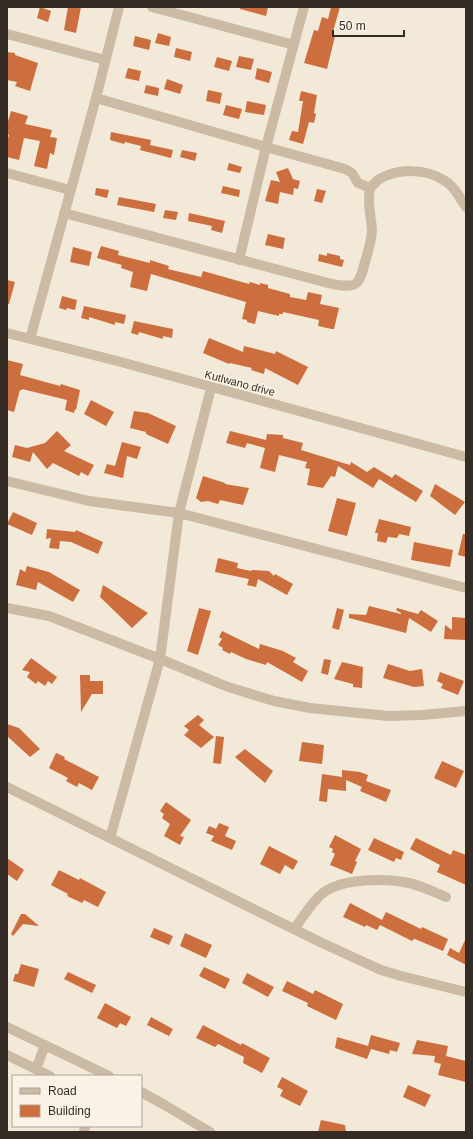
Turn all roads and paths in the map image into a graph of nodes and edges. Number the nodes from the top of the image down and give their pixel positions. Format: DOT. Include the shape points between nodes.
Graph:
graph roads {
  1 [pos="119,7"];
  2 [pos="152,7"];
  3 [pos="304,7"];
  4 [pos="7,34"];
  5 [pos="294,45"];
  6 [pos="105,60"];
  7 [pos="96,98"];
  8 [pos="266,147"];
  9 [pos="7,173"];
  10 [pos="370,188"];
  11 [pos="70,190"];
  12 [pos="466,207"];
  13 [pos="64,213"];
  14 [pos="239,260"];
  15 [pos="7,333"];
  16 [pos="30,339"];
  17 [pos="211,388"];
  18 [pos="466,457"];
  19 [pos="7,482"];
  20 [pos="179,513"];
  21 [pos="466,588"];
  22 [pos="7,608"];
  23 [pos="160,659"];
  24 [pos="466,711"];
  25 [pos="7,787"];
  26 [pos="110,838"];
  27 [pos="446,897"];
  28 [pos="294,929"];
  29 [pos="466,992"];
  30 [pos="7,1027"];
  31 [pos="45,1045"];
  32 [pos="7,1055"];
  33 [pos="36,1069"];
  34 [pos="97,1073"];
  35 [pos="48,1075"];
  36 [pos="142,1093"];
  37 [pos="210,1132"];
  1 -- 6 [label="street"];
  2 -- 5 [label="street"];
  3 -- 5 [label="street"];
  4 -- 6 [label="street"];
  5 -- 8 [label="street"];
  6 -- 7 [label="street"];
  7 -- 8 [label="street"];
  7 -- 11 [label="street"];
  8 -- 10 [label="street" via="346,169 358,183"];
  8 -- 14 [label="street"];
  9 -- 11 [label="street"];
  10 -- 12 [label="street" via="392,173 422,172 438,176 447,182"];
  10 -- 14 [label="street" via="371,238 362,277 357,284 332,284"];
  11 -- 13 [label="street"];
  13 -- 14 [label="street"];
  13 -- 16 [label="street"];
  15 -- 16 [label="street, Kutlwano drive"];
  16 -- 17 [label="street, Kutlwano drive"];
  17 -- 18 [label="street, Kutlwano drive"];
  17 -- 20 [label="street"];
  19 -- 20 [label="street" via="89,501"];
  20 -- 21 [label="street"];
  20 -- 23 [label="street"];
  22 -- 23 [label="street" via="49,616"];
  23 -- 24 [label="street" via="228,687 274,701 310,708 388,716"];
  23 -- 26 [label="street"];
  25 -- 26 [label="street"];
  26 -- 28 [label="street"];
  27 -- 28 [label="street" via="398,881 348,883 331,888 322,894"];
  28 -- 29 [label="street" via="381,970"];
  30 -- 31 [label="street"];
  31 -- 33 [label="street"];
  31 -- 34 [label="street"];
  32 -- 33 [label="street"];
  33 -- 35 [label="street"];
  36 -- 37 [label="street"];
}
